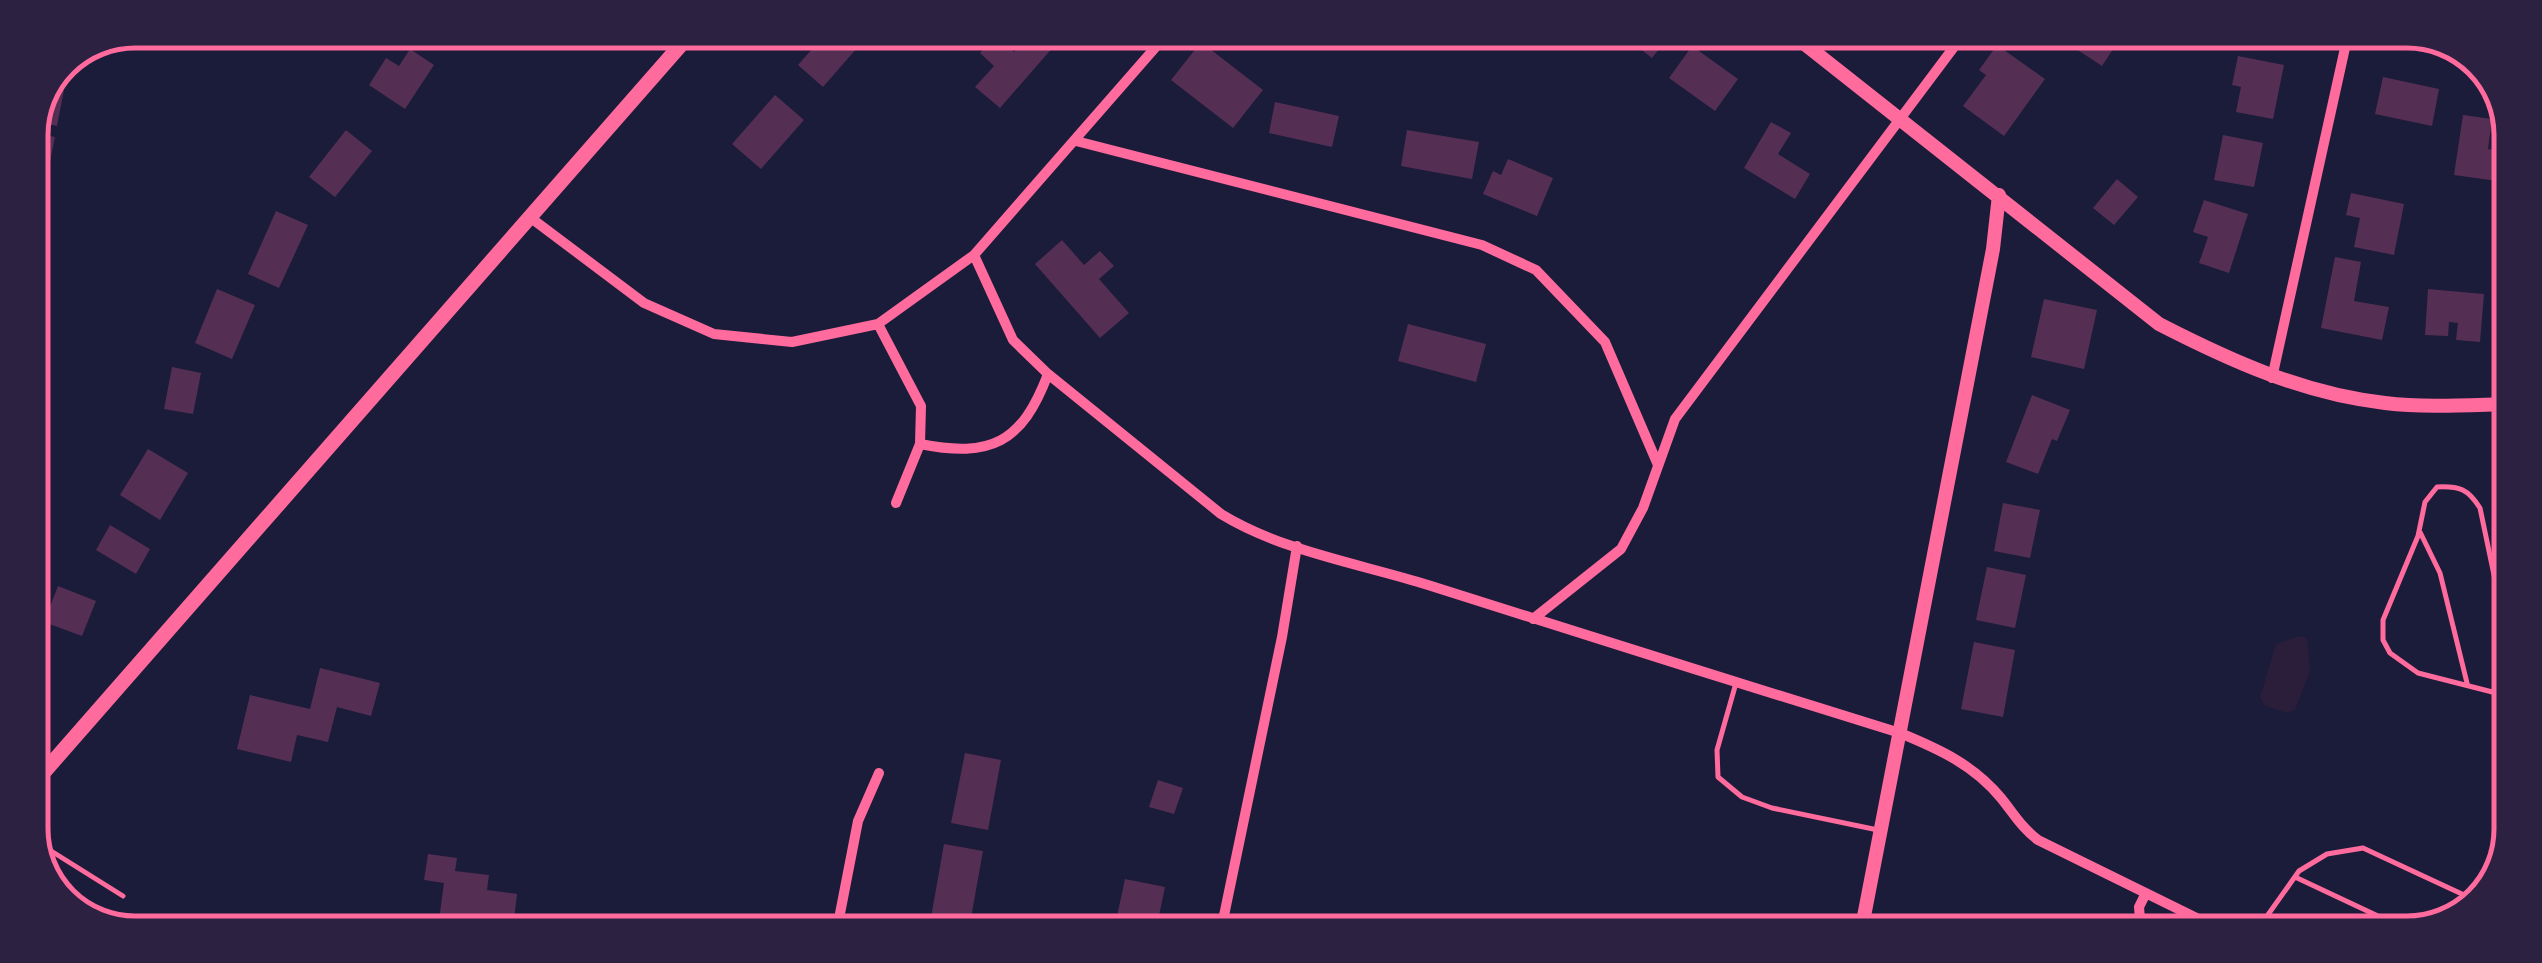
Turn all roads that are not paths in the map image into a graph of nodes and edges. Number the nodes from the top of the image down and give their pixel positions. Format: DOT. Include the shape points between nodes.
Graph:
graph roads {
  1 [pos="680,48"];
  2 [pos="1155,48"];
  3 [pos="1810,48"];
  4 [pos="1952,48"];
  5 [pos="2345,48"];
  6 [pos="1899,119"];
  7 [pos="1076,142"];
  8 [pos="1998,195"];
  9 [pos="531,218"];
  10 [pos="974,255"];
  11 [pos="878,324"];
  12 [pos="1048,374"];
  13 [pos="2272,378"];
  14 [pos="2494,404"];
  15 [pos="920,444"];
  16 [pos="1658,465"];
  17 [pos="896,503"];
  18 [pos="2419,530"];
  19 [pos="1297,546"];
  20 [pos="2494,575"];
  21 [pos="1533,620"];
  22 [pos="1736,682"];
  23 [pos="2468,684"];
  24 [pos="2494,692"];
  25 [pos="1900,733"];
  26 [pos="48,768"];
  27 [pos="879,773"];
  28 [pos="1881,831"];
  29 [pos="50,851"];
  30 [pos="2295,877"];
  31 [pos="2146,893"];
  32 [pos="2465,894"];
  33 [pos="123,896"];
  34 [pos="840,916"];
  35 [pos="1223,916"];
  36 [pos="1864,916"];
  37 [pos="2139,916"];
  38 [pos="2194,916"];
  39 [pos="2267,916"];
  40 [pos="2378,916"];
  1 -- 9 [label="main road"];
  2 -- 7 [label="street"];
  3 -- 6 [label="street"];
  4 -- 6 [label="street"];
  5 -- 13 [label="street"];
  6 -- 8 [label="street"];
  6 -- 16 [label="street" via="1675,419"];
  7 -- 10 [label="street"];
  7 -- 16 [label="street" via="1482,245 1536,270 1605,342"];
  8 -- 13 [label="street" via="2159,324"];
  8 -- 25 [label="street"];
  9 -- 11 [label="street" via="644,303 714,334 792,342"];
  9 -- 26 [label="main road"];
  10 -- 11 [label="street"];
  10 -- 12 [label="street" via="1014,340"];
  11 -- 15 [label="street" via="921,406"];
  12 -- 15 [label="street" via="1036,408 996,445 951,450"];
  12 -- 19 [label="street" via="1221,514"];
  13 -- 14 [label="street" via="2385,404"];
  15 -- 17 [label="street"];
  16 -- 21 [label="street" via="1621,549"];
  18 -- 20 [label="lane" via="2425,502 2437,487 2469,491 2480,508"];
  18 -- 23 [label="lane" via="2440,573"];
  18 -- 23 [label="lane" via="2383,620 2383,640 2418,673"];
  19 -- 21 [label="street"];
  19 -- 35 [label="street"];
  21 -- 22 [label="street"];
  22 -- 25 [label="street"];
  22 -- 28 [label="lane" via="1717,750 1718,776 1742,797 1772,808"];
  23 -- 24 [label="lane"];
  25 -- 28 [label="street"];
  25 -- 31 [label="street" via="1949,753 1980,776 2038,840"];
  27 -- 34 [label="street" via="858,821"];
  28 -- 36 [label="street"];
  29 -- 33 [label="lane"];
  30 -- 32 [label="lane" via="2328,854 2363,848"];
  30 -- 39 [label="lane"];
  30 -- 40 [label="lane"];
  31 -- 37 [label="street"];
  31 -- 38 [label="street"];
}
